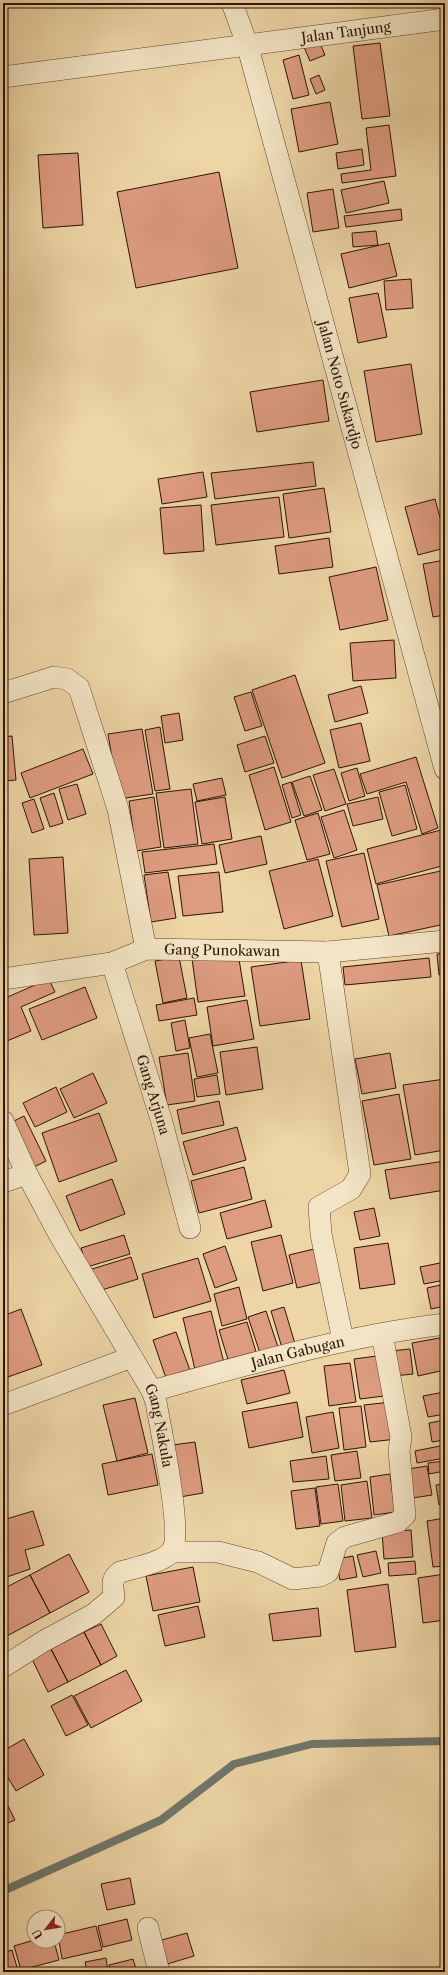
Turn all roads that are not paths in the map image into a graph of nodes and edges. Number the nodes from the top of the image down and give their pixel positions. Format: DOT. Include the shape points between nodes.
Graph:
graph roads {
  1 [pos="232,3"];
  2 [pos="445,18"];
  3 [pos="247,44"];
  4 [pos="3,77"];
  5 [pos="3,693"];
  6 [pos="445,769"];
  7 [pos="445,941"];
  8 [pos="146,949"];
  9 [pos="328,952"];
  10 [pos="112,963"];
  11 [pos="3,979"];
  12 [pos="3,1121"];
  13 [pos="27,1174"];
  14 [pos="3,1182"];
  15 [pos="190,1228"];
  16 [pos="445,1324"];
  17 [pos="382,1334"];
  18 [pos="344,1340"];
  19 [pos="132,1357"];
  20 [pos="152,1391"];
  21 [pos="3,1405"];
  22 [pos="172,1552"];
  23 [pos="3,1667"];
  24 [pos="148,1928"];
  25 [pos="159,1972"];
  1 -- 3 [label="street, Jalan Noto Sukardjo"];
  2 -- 3 [label="street, Jalan Tanjung"];
  3 -- 4 [label="street, Jalan Tanjung"];
  3 -- 6 [label="street, Jalan Noto Sukardjo"];
  5 -- 8 [label="street" via="54,677 67,679 79,688 118,809"];
  7 -- 9 [label="street, Gang Punokawan"];
  8 -- 9 [label="street, Gang Punokawan"];
  8 -- 10 [label="street, Gang Punokawan"];
  9 -- 18 [label="street" via="360,1174 351,1188 319,1207 321,1234"];
  10 -- 11 [label="street, Gang Punokawan"];
  10 -- 15 [label="street, Gang Arjuna" via="161,1119"];
  12 -- 13 [label="street, Gang Nakula"];
  13 -- 14 [label="street"];
  13 -- 19 [label="street, Gang Nakula" via="60,1236"];
  16 -- 17 [label="street, Jalan Gabugan"];
  17 -- 18 [label="street, Jalan Gabugan"];
  17 -- 22 [label="street" via="401,1437 399,1451 405,1515 398,1522 345,1537 337,1543 328,1572 320,1576 293,1579 258,1562 218,1552"];
  18 -- 20 [label="street, Jalan Gabugan"];
  19 -- 20 [label="street, Gang Nakula"];
  19 -- 21 [label="street"];
  20 -- 22 [label="street, Gang Nakula" via="171,1485 176,1540"];
  22 -- 23 [label="street" via="160,1560 120,1572 112,1582 114,1597 110,1602"];
  24 -- 25 [label="street"];
}
